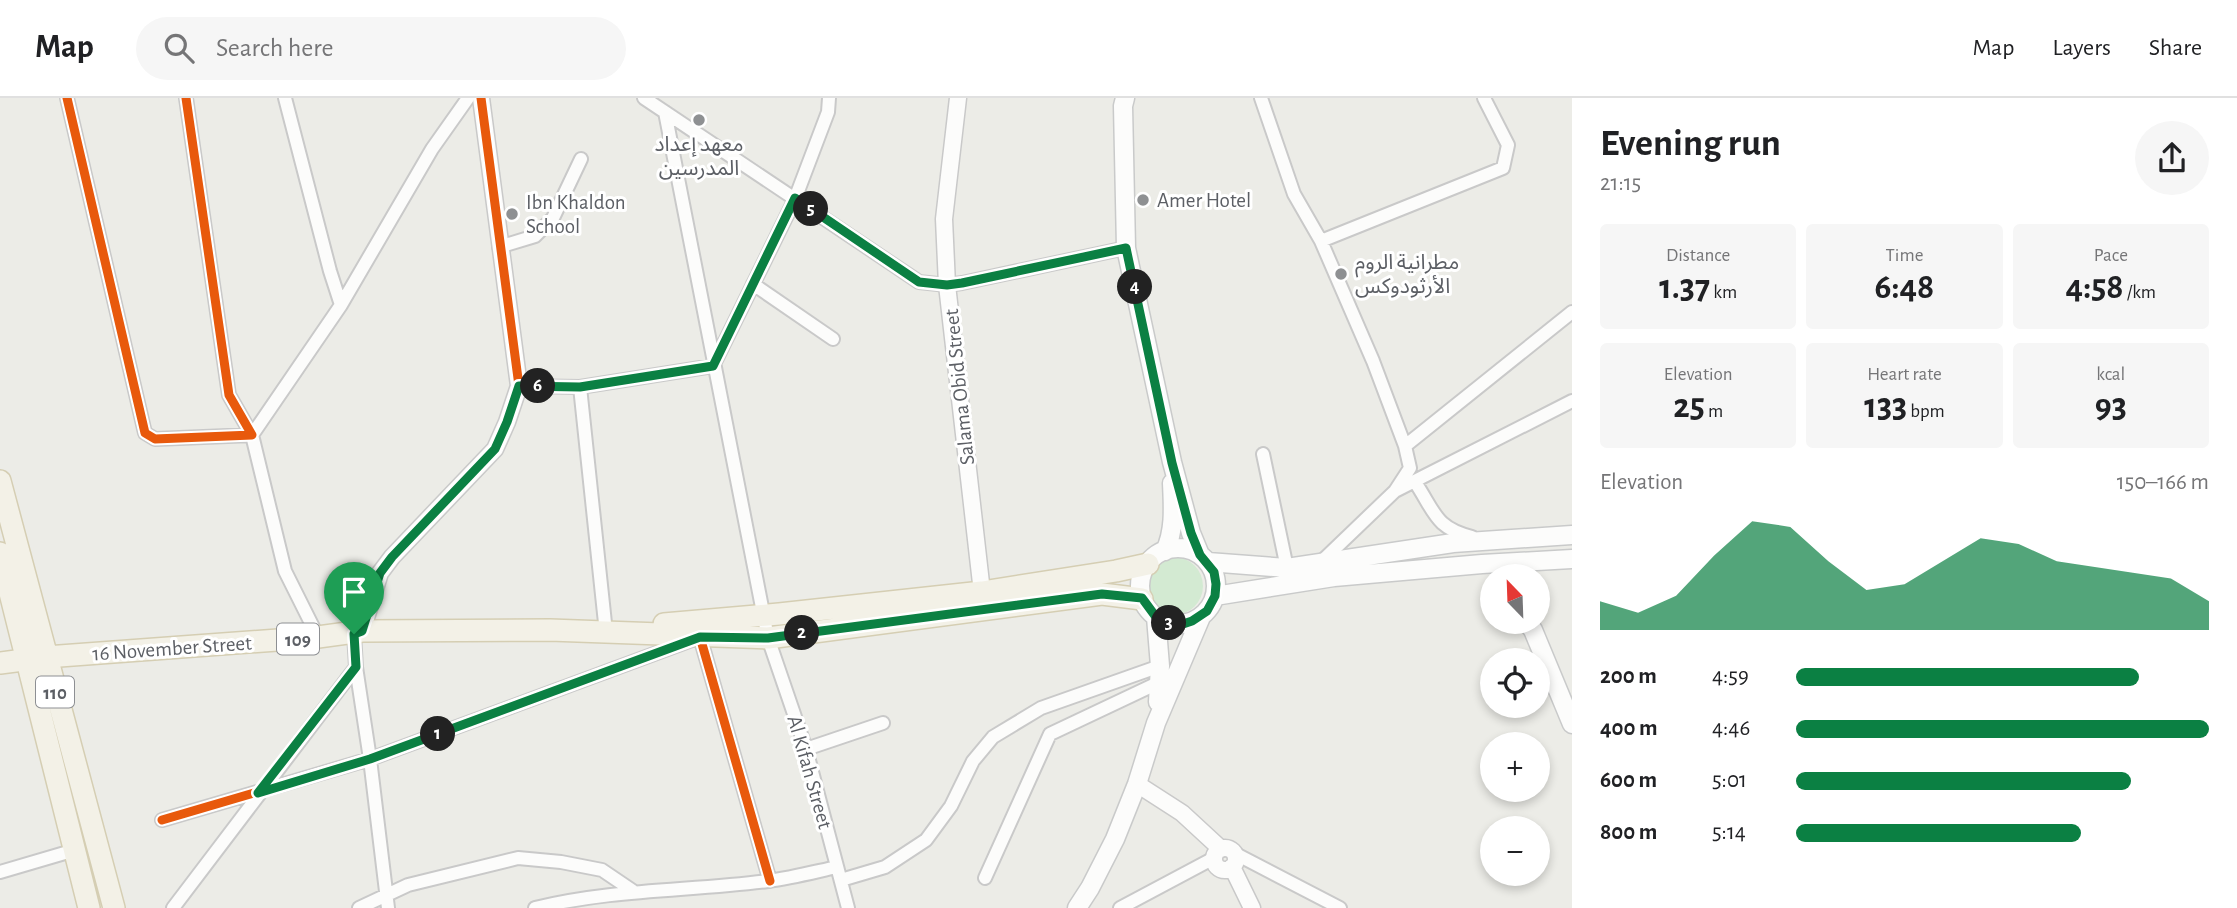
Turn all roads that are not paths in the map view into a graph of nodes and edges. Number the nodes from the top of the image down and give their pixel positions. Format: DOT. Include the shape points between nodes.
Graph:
graph roads {
  1 [pos="67,98"];
  2 [pos="186,98"];
  3 [pos="285,98"];
  4 [pos="468,98"];
  5 [pos="481,98"];
  6 [pos="644,98"];
  7 [pos="829,98"];
  8 [pos="958,98"];
  9 [pos="1125,98"];
  10 [pos="1261,98"];
  11 [pos="1484,98"];
  12 [pos="665,112"];
  13 [pos="581,159"];
  14 [pos="795,198"];
  15 [pos="1321,241"];
  16 [pos="499,247"];
  17 [pos="1126,248"];
  18 [pos="753,284"];
  19 [pos="947,285"];
  20 [pos="341,305"];
  21 [pos="1572,312"];
  22 [pos="833,339"];
  23 [pos="713,366"];
  24 [pos="519,386"];
  25 [pos="580,387"];
  26 [pos="1572,401"];
  27 [pos="252,435"];
  28 [pos="1405,446"];
  29 [pos="1263,454"];
  30 [pos="1172,463"];
  31 [pos="0,481"];
  32 [pos="1415,482"];
  33 [pos="1395,491"];
  34 [pos="1572,535"];
  35 [pos="1486,541"];
  36 [pos="1453,543"];
  37 [pos="1165,551"];
  38 [pos="0,553"];
  39 [pos="1204,559"];
  40 [pos="1572,559"];
  41 [pos="1322,561"];
  42 [pos="1148,564"];
  43 [pos="1537,564"];
  44 [pos="1480,565"];
  45 [pos="1480,571"];
  46 [pos="1284,577"];
  47 [pos="982,592"];
  48 [pos="1215,596"];
  49 [pos="1142,598"];
  50 [pos="765,616"];
  51 [pos="1156,617"];
  52 [pos="1201,617"];
  53 [pos="605,623"];
  54 [pos="550,630"];
  55 [pos="358,632"];
  56 [pos="1534,634"];
  57 [pos="318,637"];
  58 [pos="700,637"];
  59 [pos="768,638"];
  60 [pos="36,658"];
  61 [pos="0,663"];
  62 [pos="356,667"];
  63 [pos="1160,674"];
  64 [pos="883,723"];
  65 [pos="1156,723"];
  66 [pos="1572,724"];
  67 [pos="806,749"];
  68 [pos="370,759"];
  69 [pos="1137,784"];
  70 [pos="258,793"];
  71 [pos="162,820"];
  72 [pos="75,850"];
  73 [pos="1225,857"];
  74 [pos="0,872"];
  75 [pos="839,874"];
  76 [pos="985,878"];
  77 [pos="770,881"];
  78 [pos="633,891"];
  79 [pos="387,902"];
  80 [pos="113,905"];
  81 [pos="89,908"];
  82 [pos="173,908"];
  83 [pos="359,908"];
  84 [pos="535,908"];
  85 [pos="848,908"];
  86 [pos="1076,908"];
  87 [pos="1120,908"];
  88 [pos="1252,908"];
  89 [pos="1340,908"];
  1 -- 27 [label="street" via="145,433 155,439"];
  2 -- 27 [label="street" via="229,395"];
  3 -- 20 [label="street"];
  4 -- 20 [label="street" via="432,149"];
  5 -- 16 [label="street"];
  6 -- 12 [label="street"];
  7 -- 14 [label="street"];
  8 -- 19 [label="street, Salama Obid Street" via="944,219"];
  9 -- 17 [label="main road"];
  10 -- 15 [label="street" via="1294,194"];
  11 -- 15 [label="street" via="1508,145 1503,168"];
  12 -- 14 [label="street"];
  12 -- 23 [label="street, Al Kifah Street"];
  13 -- 16 [label="street" via="553,218 535,236"];
  14 -- 18 [label="street"];
  14 -- 19 [label="street" via="919,282"];
  15 -- 28 [label="street"];
  16 -- 24 [label="street"];
  17 -- 19 [label="street"];
  17 -- 30 [label="main road"];
  18 -- 22 [label="street"];
  18 -- 23 [label="street"];
  19 -- 47 [label="street, Salama Obid Street"];
  20 -- 27 [label="street"];
  21 -- 28 [label="street"];
  23 -- 25 [label="street"];
  23 -- 50 [label="street, Al Kifah Street"];
  24 -- 25 [label="street"];
  24 -- 55 [label="street" via="495,449 380,573"];
  25 -- 53 [label="street"];
  26 -- 32 [label="street"];
  27 -- 57 [label="street" via="285,571"];
  28 -- 33 [label="street" via="1410,468"];
  29 -- 46 [label="street"];
  30 -- 37 [label="main road" via="1173,523"];
  30 -- 39 [label="main road" via="1191,533"];
  31 -- 60 [label="main road, 110"];
  32 -- 33 [label="street"];
  32 -- 35 [label="street" via="1437,519 1452,532"];
  33 -- 41 [label="street"];
  34 -- 35 [label="main road"];
  35 -- 36 [label="main road"];
  36 -- 41 [label="main road"];
  36 -- 44 [label="main road"];
  37 -- 39 [label="main road" via="1183,549"];
  37 -- 42 [label="main road"];
  38 -- 60 [label="main road, 110"];
  39 -- 46 [label="main road"];
  39 -- 48 [label="main road" via="1214,572"];
  40 -- 43 [label="main road"];
  41 -- 46 [label="main road"];
  42 -- 47 [label="main road, 109"];
  42 -- 49 [label="main road" via="1142,575"];
  45 -- 46 [label="main road"];
  46 -- 48 [label="main road"];
  47 -- 50 [label="main road, 109"];
  48 -- 52 [label="main road"];
  49 -- 51 [label="main road"];
  49 -- 59 [label="main road" via="1102,594"];
  50 -- 53 [label="main road, 109" via="670,624"];
  50 -- 59 [label="street, Al Kifah Street"];
  51 -- 52 [label="main road" via="1174,624"];
  51 -- 63 [label="main road"];
  52 -- 65 [label="main road"];
  53 -- 54 [label="main road, 109"];
  54 -- 55 [label="main road, 16 November Street / 109"];
  54 -- 58 [label="main road"];
  55 -- 57 [label="main road, 16 November Street / 109"];
  55 -- 62 [label="street"];
  56 -- 66 [label="main road"];
  57 -- 60 [label="main road, 16 November Street / 109"];
  58 -- 59 [label="main road"];
  58 -- 68 [label="street"];
  58 -- 77 [label="street"];
  59 -- 67 [label="street, Al Kifah Street"];
  60 -- 61 [label="main road, 109"];
  60 -- 72 [label="main road, 110"];
  60 -- 80 [label="main road, 110"];
  62 -- 68 [label="street"];
  62 -- 70 [label="street"];
  63 -- 65 [label="main road"];
  63 -- 75 [label="street" via="1041,708 993,737 973,761 951,806 926,840 885,867"];
  63 -- 76 [label="street" via="1050,734"];
  64 -- 67 [label="street"];
  65 -- 69 [label="main road"];
  67 -- 75 [label="street, Al Kifah Street"];
  68 -- 70 [label="street"];
  68 -- 79 [label="street"];
  69 -- 73 [label="street" via="1182,813"];
  69 -- 86 [label="main road" via="1115,839"];
  70 -- 71 [label="street"];
  70 -- 82 [label="street"];
  72 -- 74 [label="street"];
  72 -- 81 [label="main road, 110"];
  73 -- 87 [label="street"];
  73 -- 88 [label="street"];
  73 -- 89 [label="street"];
  75 -- 77 [label="street"];
  75 -- 85 [label="street, Al Kifah Street"];
  77 -- 78 [label="street"];
  78 -- 79 [label="street" via="602,870 518,858 408,886"];
  78 -- 84 [label="street"];
  79 -- 83 [label="street"];
}
